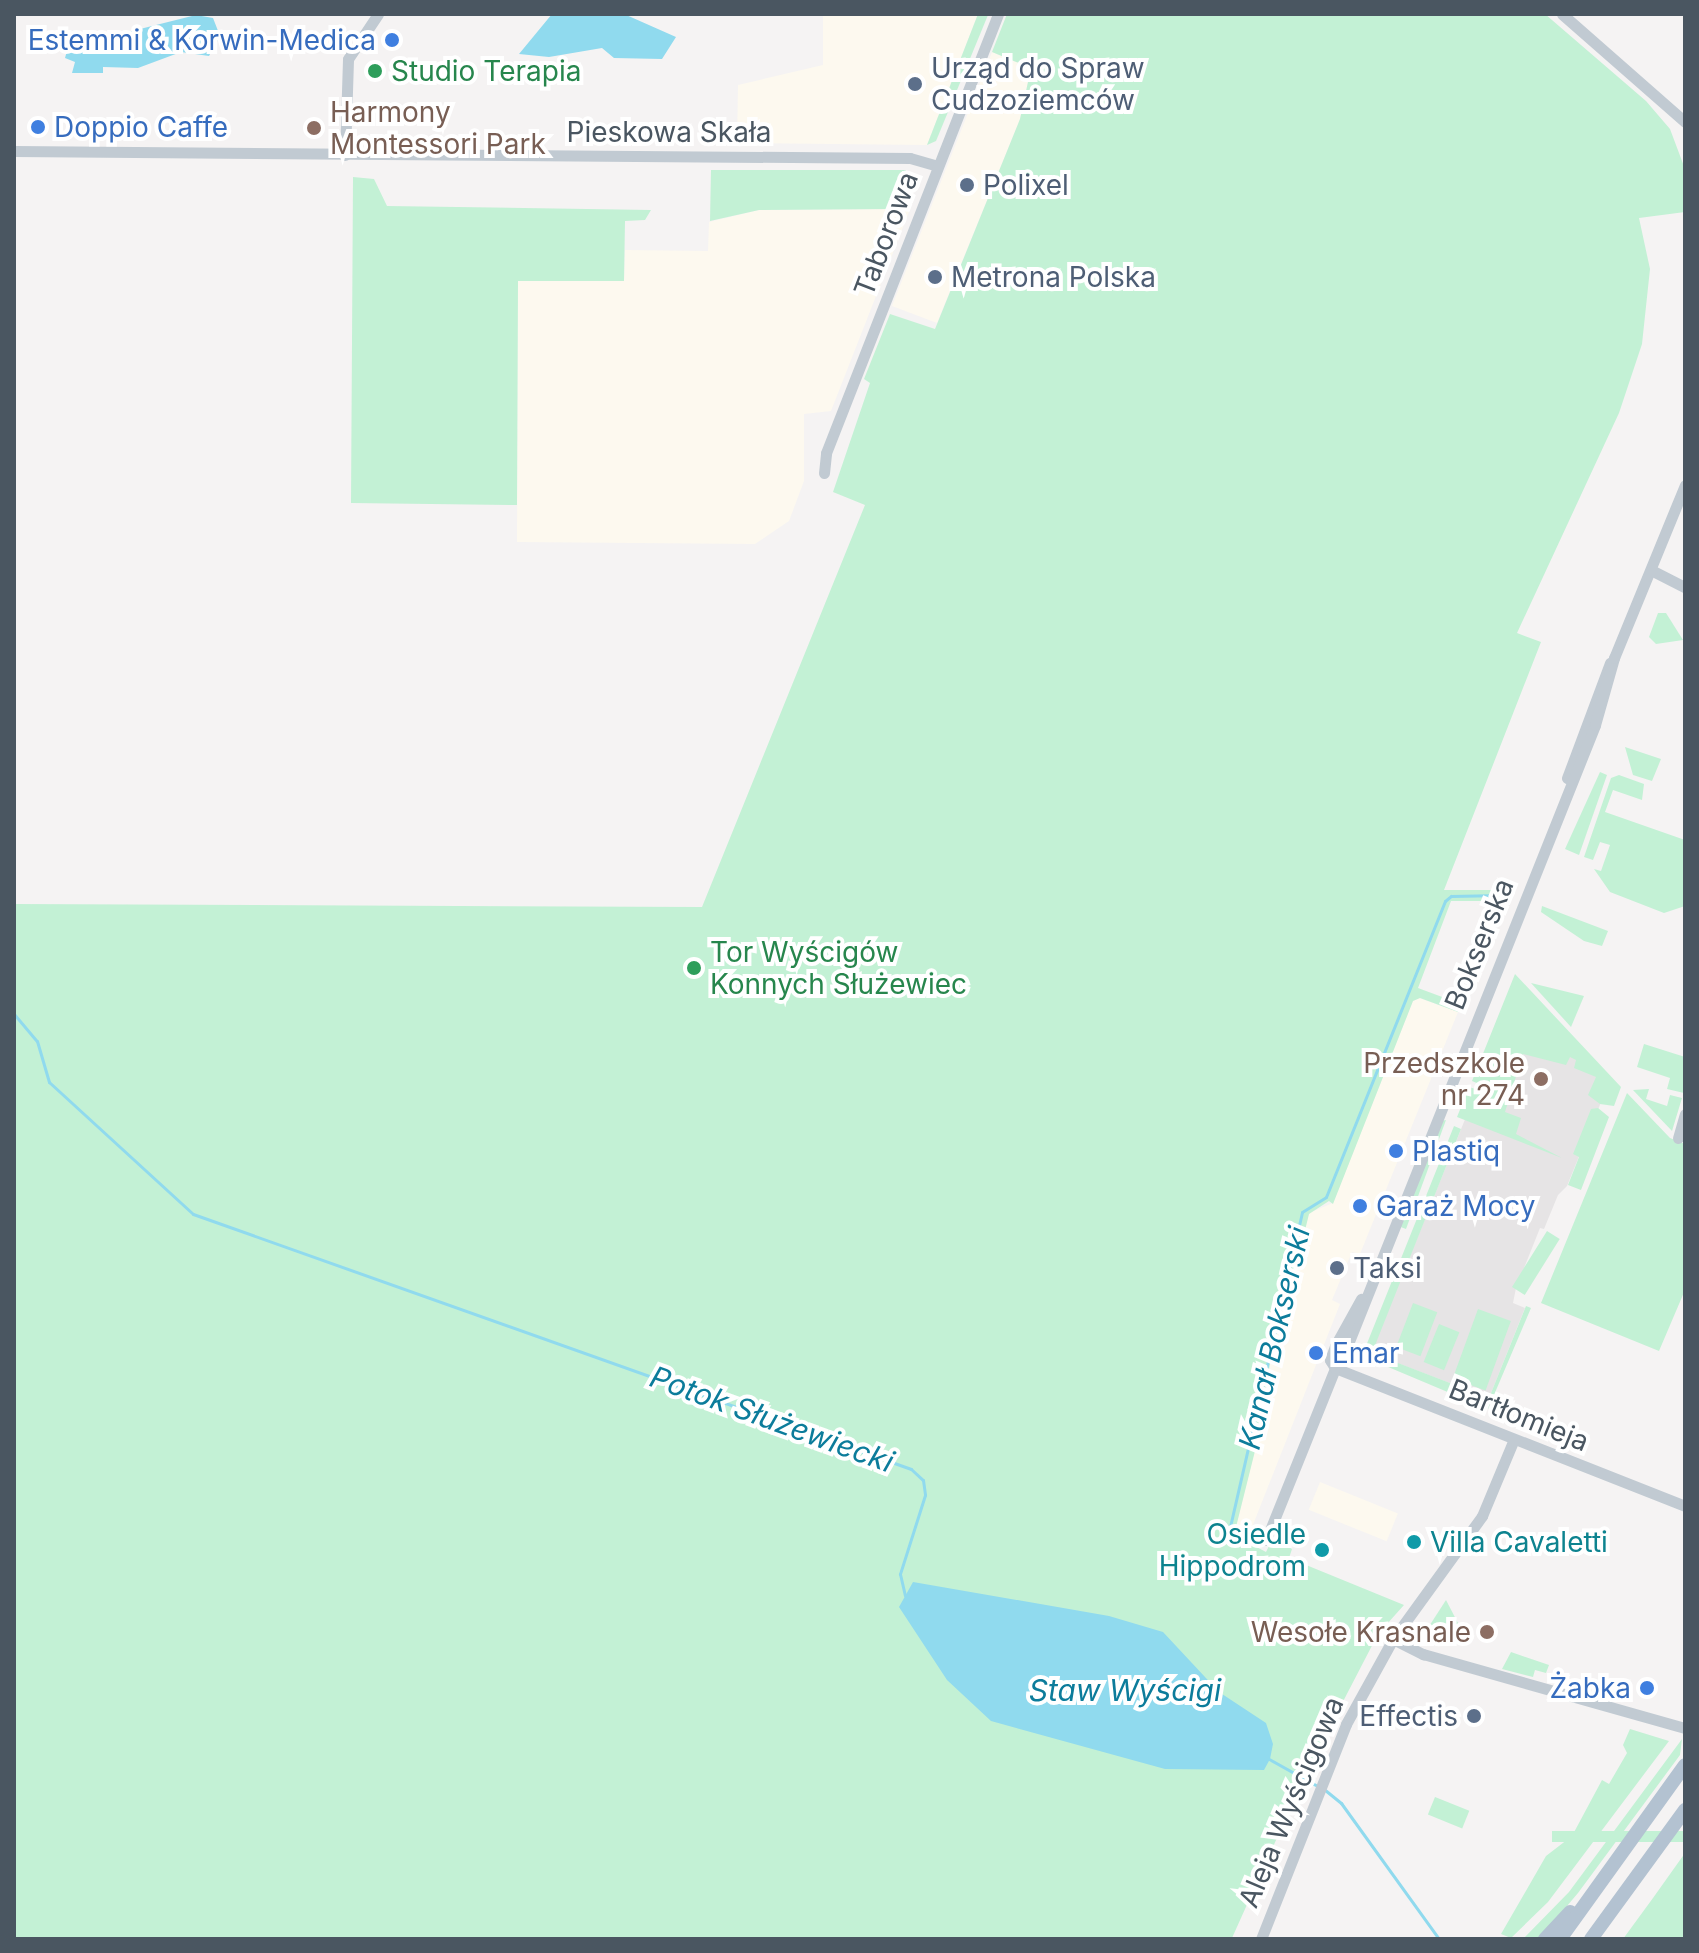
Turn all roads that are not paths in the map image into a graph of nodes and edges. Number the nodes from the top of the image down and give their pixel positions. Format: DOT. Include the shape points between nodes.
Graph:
graph roads {
  1 [pos="378,14"];
  2 [pos="998,14"];
  3 [pos="1562,14"];
  4 [pos="1685,122"];
  5 [pos="14,151"];
  6 [pos="345,155"];
  7 [pos="938,166"];
  8 [pos="824,473"];
  9 [pos="1685,485"];
  10 [pos="1651,570"];
  11 [pos="1685,587"];
  12 [pos="1685,1114"];
  13 [pos="1678,1138"];
  14 [pos="1336,1368"];
  15 [pos="1514,1439"];
  16 [pos="1685,1506"];
  17 [pos="1266,1540"];
  18 [pos="1393,1639"];
  19 [pos="1685,1728"];
  20 [pos="1685,1765"];
  21 [pos="1685,1810"];
  22 [pos="1553,1936"];
  23 [pos="1261,1939"];
  24 [pos="1591,1939"];
  1 -- 6 [label="street" via="348,59"];
  2 -- 7 [label="street, Taborowa"];
  3 -- 4 [label="street"];
  5 -- 6 [label="street, Pieskowa Skała"];
  6 -- 7 [label="street, Pieskowa Skała" via="910,158"];
  7 -- 8 [label="street, Taborowa" via="826,453"];
  9 -- 10 [label="street, Bokserska"];
  10 -- 11 [label="street"];
  10 -- 14 [label="street, Bokserska" via="1614,658 1595,725 1365,1294 1335,1346 1330,1360"];
  12 -- 13 [label="street"];
  14 -- 15 [label="street, Bartłomieja"];
  14 -- 17 [label="street, Bokserska"];
  15 -- 16 [label="street, Bartłomieja"];
  15 -- 18 [label="street, Aleja Wyścigowa" via="1476,1526"];
  18 -- 19 [label="street" via="1423,1654"];
  18 -- 23 [label="street, Aleja Wyścigowa" via="1321,1778"];
  20 -- 22 [label="main road"];
  21 -- 24 [label="main road"];
}
